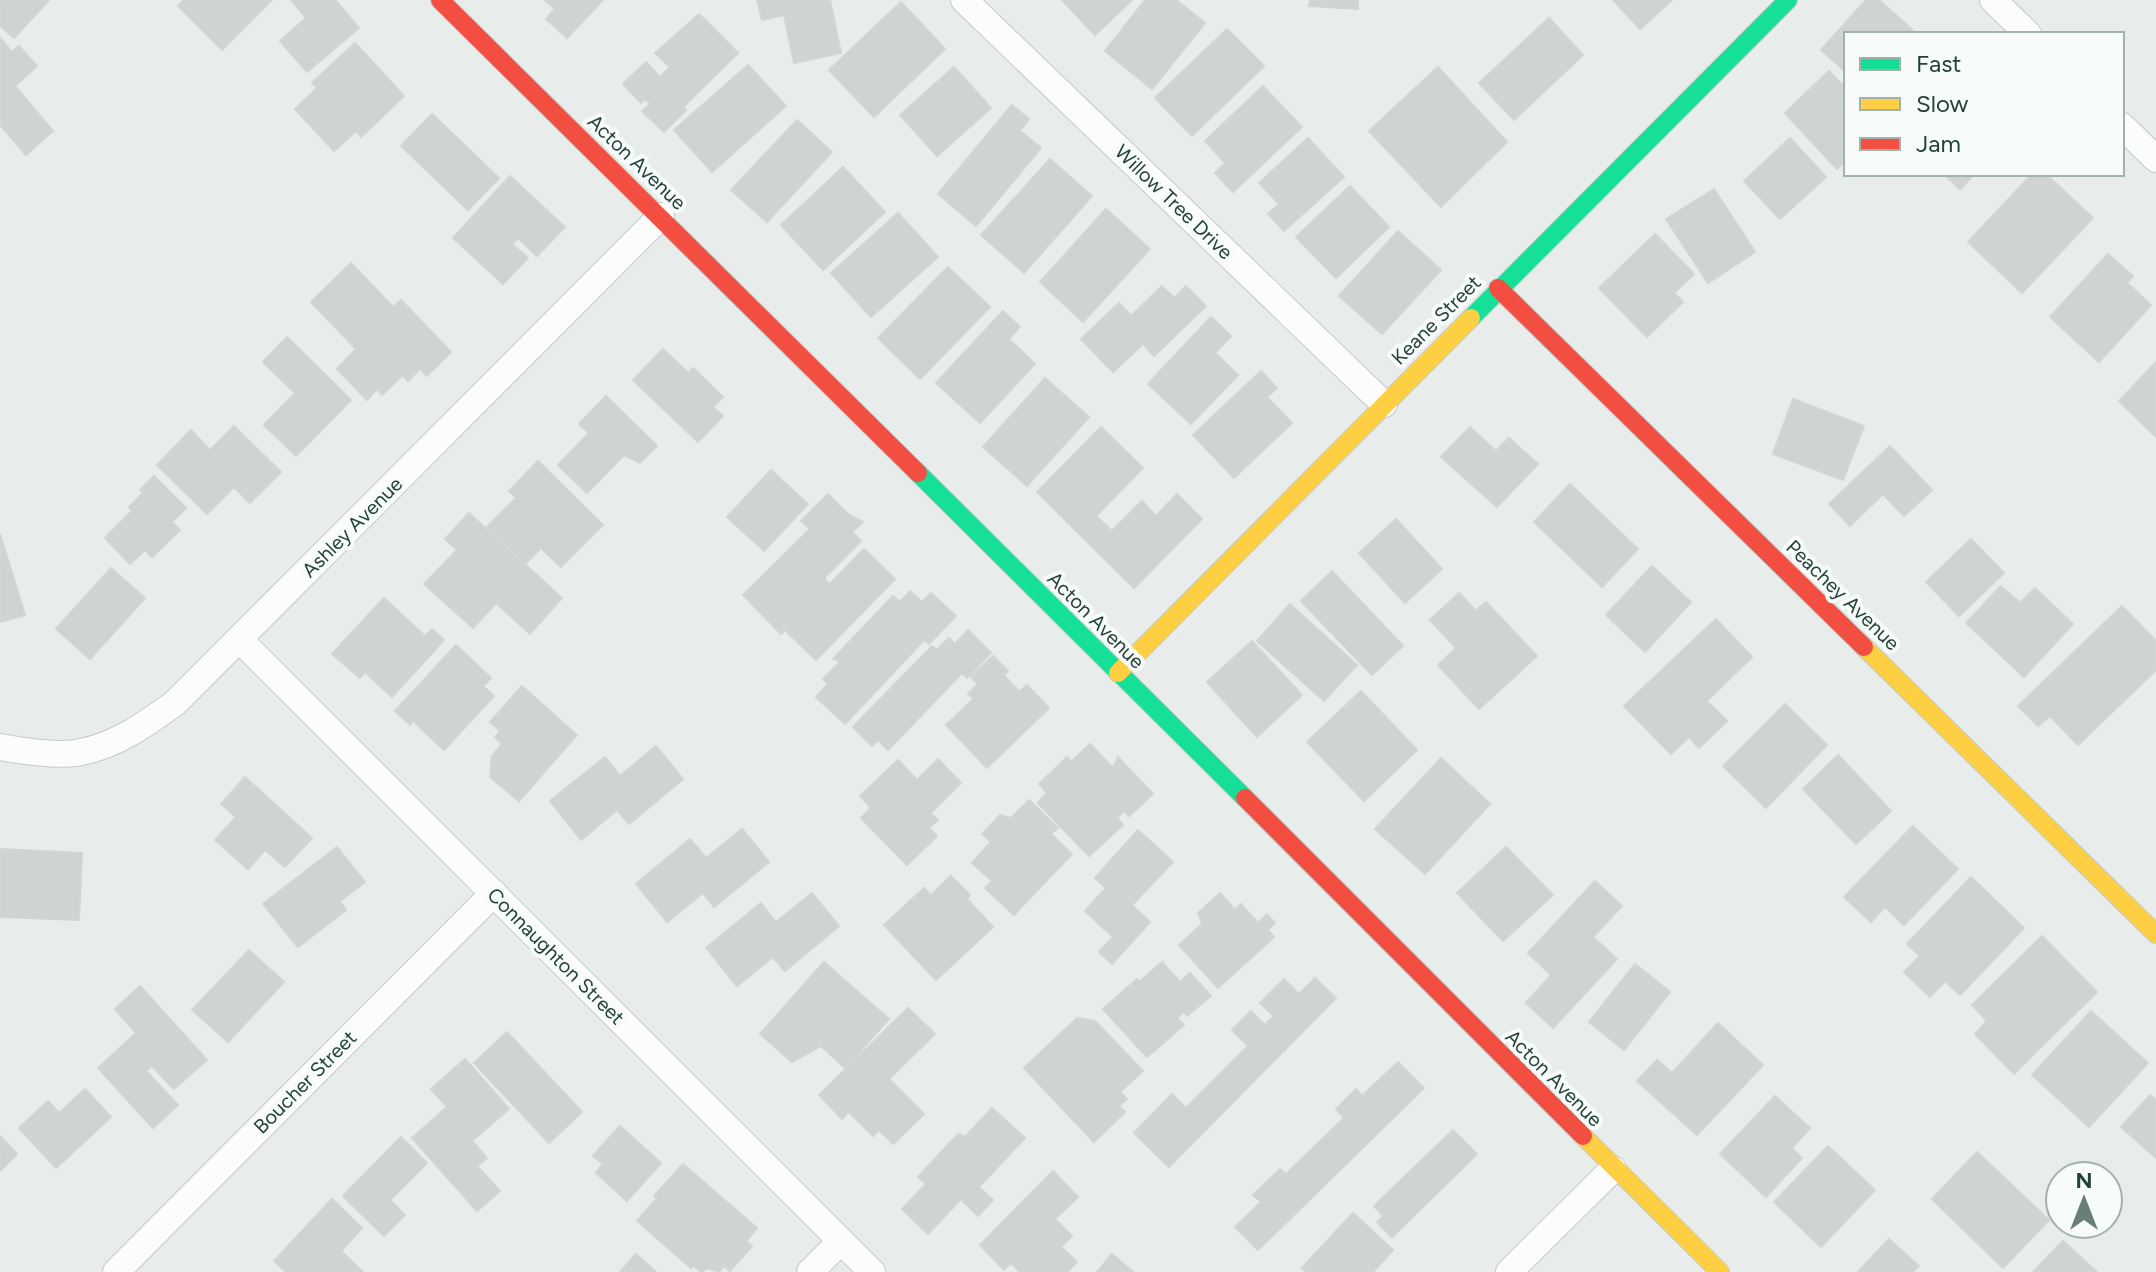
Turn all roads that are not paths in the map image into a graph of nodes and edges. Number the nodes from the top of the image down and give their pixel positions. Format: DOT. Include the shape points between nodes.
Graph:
graph roads {
  1 [pos="440,0"];
  2 [pos="964,0"];
  3 [pos="1788,0"];
  4 [pos="1993,0"];
  5 [pos="2026,32"];
  6 [pos="2124,128"];
  7 [pos="2156,159"];
  8 [pos="661,216"];
  9 [pos="1498,288"];
  10 [pos="1384,404"];
  11 [pos="240,640"];
  12 [pos="1118,673"];
  13 [pos="0,747"];
  14 [pos="494,893"];
  15 [pos="2156,934"];
  16 [pos="1613,1169"];
  17 [pos="841,1241"];
  18 [pos="116,1272"];
  19 [pos="810,1272"];
  20 [pos="872,1272"];
  21 [pos="1509,1272"];
  22 [pos="1720,1272"];
  1 -- 8 [label="street, Acton Avenue"];
  2 -- 10 [label="street, Willow Tree Drive"];
  3 -- 9 [label="street, Keane Street"];
  4 -- 5 [label="street"];
  6 -- 7 [label="street"];
  8 -- 11 [label="street, Ashley Avenue"];
  8 -- 12 [label="street, Acton Avenue"];
  9 -- 10 [label="street, Keane Street"];
  9 -- 15 [label="street, Peachey Avenue"];
  10 -- 12 [label="street, Keane Street"];
  11 -- 13 [label="street, Ashley Avenue" via="175,703 132,733 80,753"];
  11 -- 14 [label="street, Connaughton Street"];
  12 -- 16 [label="street, Acton Avenue"];
  14 -- 17 [label="street, Connaughton Street"];
  14 -- 18 [label="street, Boucher Street"];
  16 -- 21 [label="street"];
  16 -- 22 [label="street, Acton Avenue"];
  17 -- 19 [label="street"];
  17 -- 20 [label="street, Connaughton Street"];
}
